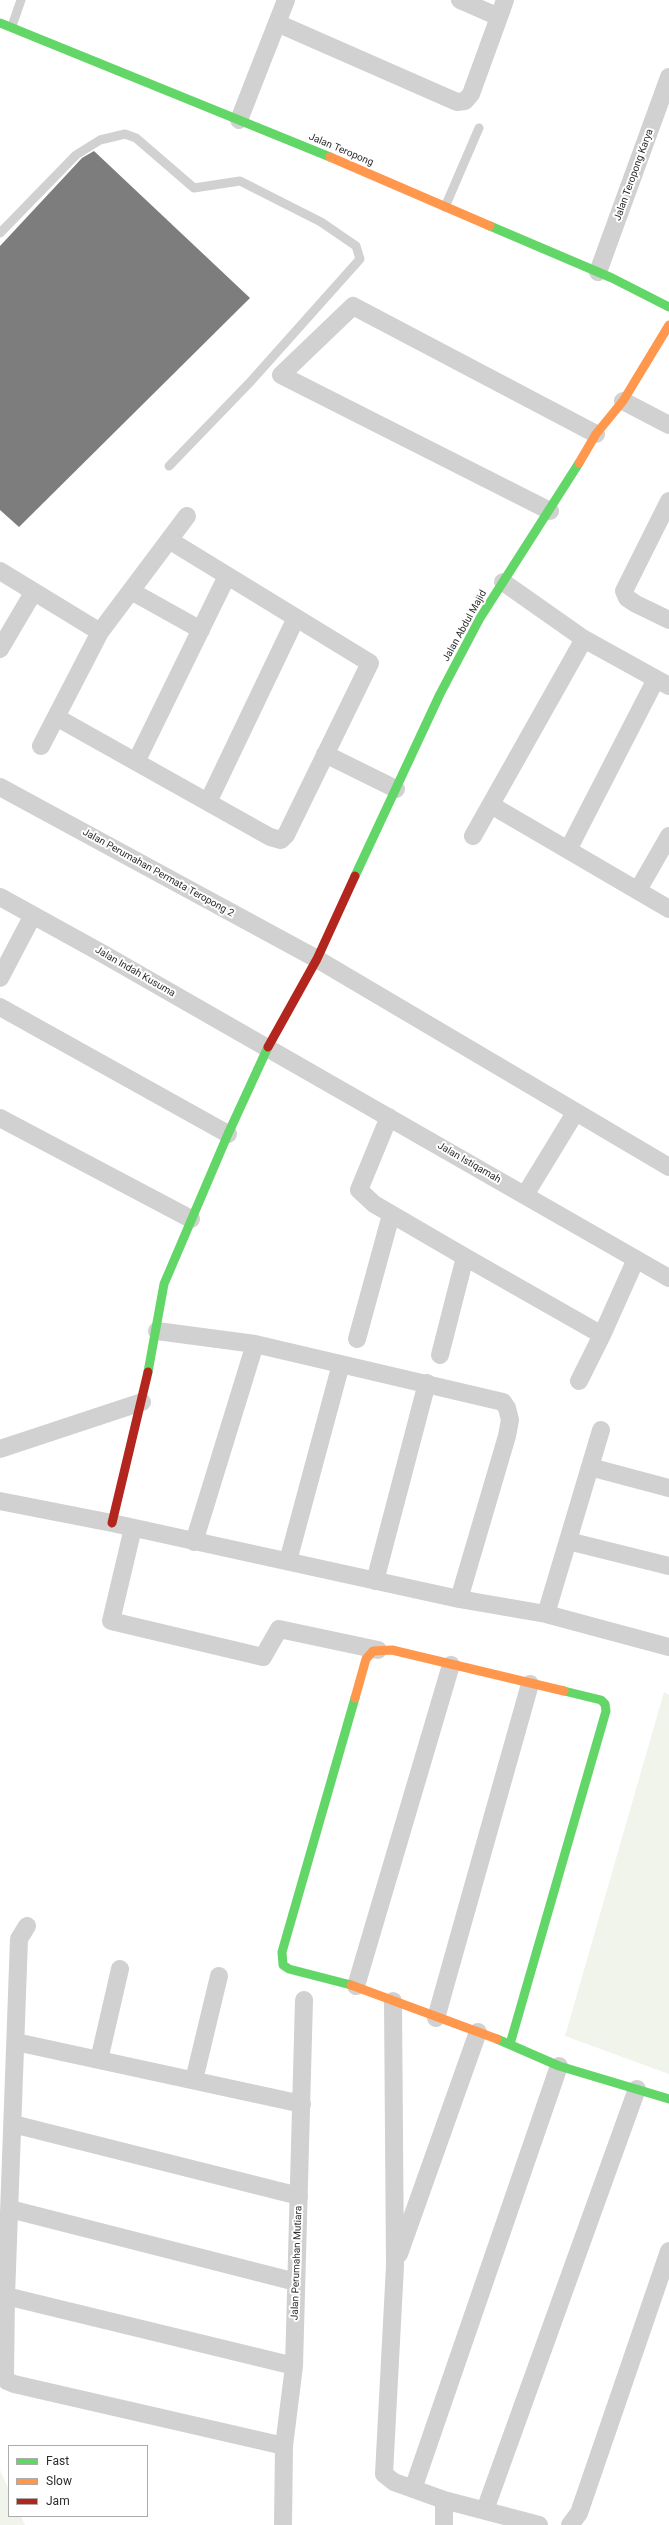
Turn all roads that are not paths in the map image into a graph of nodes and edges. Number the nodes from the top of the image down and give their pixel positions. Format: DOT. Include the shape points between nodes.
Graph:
graph roads {
  1 [pos="21,0"];
  2 [pos="286,0"];
  3 [pos="460,0"];
  4 [pos="505,0"];
  5 [pos="499,17"];
  6 [pos="0,23"];
  7 [pos="277,23"];
  8 [pos="12,26"];
  9 [pos="669,77"];
  10 [pos="239,120"];
  11 [pos="479,128"];
  12 [pos="445,206"];
  13 [pos="0,234"];
  14 [pos="598,272"];
  15 [pos="669,308"];
  16 [pos="669,325"];
  17 [pos="623,401"];
  18 [pos="669,425"];
  19 [pos="596,434"];
  20 [pos="169,466"];
  21 [pos="669,501"];
  22 [pos="550,511"];
  23 [pos="187,516"];
  24 [pos="169,540"];
  25 [pos="0,571"];
  26 [pos="227,576"];
  27 [pos="503,582"];
  28 [pos="131,591"];
  29 [pos="33,593"];
  30 [pos="296,618"];
  31 [pos="669,620"];
  32 [pos="201,630"];
  33 [pos="100,632"];
  34 [pos="584,640"];
  35 [pos="0,649"];
  36 [pos="662,683"];
  37 [pos="56,717"];
  38 [pos="41,746"];
  39 [pos="325,754"];
  40 [pos="136,762"];
  41 [pos="0,787"];
  42 [pos="396,789"];
  43 [pos="208,802"];
  44 [pos="491,805"];
  45 [pos="473,836"];
  46 [pos="669,836"];
  47 [pos="568,850"];
  48 [pos="638,890"];
  49 [pos="0,897"];
  50 [pos="669,909"];
  51 [pos="33,915"];
  52 [pos="317,960"];
  53 [pos="0,978"];
  54 [pos="0,1007"];
  55 [pos="268,1048"];
  56 [pos="574,1112"];
  57 [pos="389,1117"];
  58 [pos="0,1118"];
  59 [pos="228,1134"];
  60 [pos="669,1167"];
  61 [pos="525,1195"];
  62 [pos="391,1214"];
  63 [pos="191,1219"];
  64 [pos="465,1257"];
  65 [pos="636,1259"];
  66 [pos="669,1278"];
  67 [pos="156,1331"];
  68 [pos="602,1335"];
  69 [pos="357,1339"];
  70 [pos="255,1344"];
  71 [pos="440,1355"];
  72 [pos="341,1364"];
  73 [pos="578,1381"];
  74 [pos="427,1383"];
  75 [pos="142,1402"];
  76 [pos="601,1430"];
  77 [pos="0,1449"];
  78 [pos="590,1467"];
  79 [pos="669,1488"];
  80 [pos="0,1501"];
  81 [pos="112,1523"];
  82 [pos="133,1528"];
  83 [pos="568,1541"];
  84 [pos="194,1542"];
  85 [pos="288,1561"];
  86 [pos="669,1566"];
  87 [pos="375,1581"];
  88 [pos="459,1599"];
  89 [pos="546,1614"];
  90 [pos="669,1647"];
  91 [pos="378,1650"];
  92 [pos="451,1665"];
  93 [pos="530,1684"];
  94 [pos="27,1926"];
  95 [pos="120,1969"];
  96 [pos="219,1976"];
  97 [pos="356,1986"];
  98 [pos="304,2000"];
  99 [pos="393,2001"];
  100 [pos="436,2018"];
  101 [pos="478,2032"];
  102 [pos="16,2042"];
  103 [pos="510,2044"];
  104 [pos="99,2060"];
  105 [pos="559,2066"];
  106 [pos="194,2080"];
  107 [pos="637,2089"];
  108 [pos="669,2099"];
  109 [pos="302,2104"];
  110 [pos="13,2124"];
  111 [pos="299,2196"];
  112 [pos="10,2209"];
  113 [pos="669,2251"];
  114 [pos="395,2266"];
  115 [pos="296,2282"];
  116 [pos="6,2296"];
  117 [pos="294,2366"];
  118 [pos="284,2446"];
  119 [pos="413,2489"];
  120 [pos="444,2500"];
  121 [pos="484,2510"];
  122 [pos="283,2525"];
  123 [pos="444,2525"];
  124 [pos="538,2525"];
  125 [pos="570,2525"];
  1 -- 8 [label="lane"];
  2 -- 7 [label="street"];
  3 -- 5 [label="street"];
  4 -- 5 [label="street"];
  5 -- 7 [label="street" via="471,94 465,102 457,102"];
  6 -- 8 [label="street, Jalan Teropong"];
  7 -- 10 [label="street"];
  8 -- 10 [label="street, Jalan Teropong"];
  9 -- 14 [label="street, Jalan Teropong Karya"];
  10 -- 12 [label="street, Jalan Teropong"];
  11 -- 12 [label="lane"];
  12 -- 14 [label="street, Jalan Teropong"];
  13 -- 20 [label="lane" via="76,155 100,140 125,134 136,138 194,188 240,181 321,222 356,246 360,260 252,380"];
  14 -- 15 [label="street, Jalan Teropong"];
  16 -- 17 [label="street, Jalan Abdul Majid"];
  17 -- 18 [label="street"];
  17 -- 19 [label="street, Jalan Abdul Majid"];
  19 -- 22 [label="street, Jalan Abdul Majid"];
  19 -- 22 [label="street" via="353,306 281,375"];
  21 -- 31 [label="street" via="624,591 627,598 636,604"];
  22 -- 27 [label="street, Jalan Abdul Majid"];
  23 -- 24 [label="street"];
  24 -- 26 [label="street"];
  24 -- 28 [label="street"];
  25 -- 29 [label="street"];
  26 -- 30 [label="street"];
  26 -- 32 [label="street"];
  27 -- 34 [label="street"];
  27 -- 42 [label="street, Jalan Abdul Majid" via="480,618 440,694"];
  28 -- 32 [label="street"];
  28 -- 33 [label="street"];
  29 -- 33 [label="street"];
  29 -- 35 [label="street"];
  30 -- 39 [label="street" via="370,663"];
  30 -- 43 [label="street"];
  32 -- 40 [label="street"];
  33 -- 37 [label="street"];
  34 -- 36 [label="street"];
  34 -- 44 [label="street"];
  36 -- 47 [label="street"];
  37 -- 38 [label="street"];
  37 -- 40 [label="street"];
  39 -- 42 [label="street"];
  39 -- 43 [label="street" via="281,840 270,837"];
  40 -- 43 [label="street"];
  41 -- 52 [label="street, Jalan Perumahan Permata Teropong 2"];
  42 -- 52 [label="street, Jalan Abdul Majid"];
  44 -- 45 [label="street"];
  44 -- 47 [label="street"];
  46 -- 48 [label="street"];
  47 -- 48 [label="street"];
  48 -- 50 [label="street"];
  49 -- 51 [label="street, Jalan Indah Kusuma"];
  51 -- 53 [label="street"];
  51 -- 55 [label="street, Jalan Indah Kusuma"];
  52 -- 55 [label="street, Jalan Abdul Majid"];
  52 -- 56 [label="street, Jalan Perumahan Permata Teropong 2"];
  54 -- 59 [label="street"];
  55 -- 57 [label="street, Jalan Istiqamah"];
  55 -- 59 [label="street, Jalan Abdul Majid"];
  56 -- 60 [label="street, Jalan Perumahan Permata Teropong 2"];
  56 -- 61 [label="street"];
  57 -- 61 [label="street, Jalan Istiqamah"];
  57 -- 62 [label="street" via="359,1190 365,1198"];
  58 -- 63 [label="street"];
  59 -- 63 [label="street, Jalan Abdul Majid"];
  61 -- 65 [label="street, Jalan Istiqamah"];
  62 -- 64 [label="street"];
  62 -- 69 [label="street"];
  63 -- 67 [label="street, Jalan Abdul Majid" via="164,1284 157,1310"];
  64 -- 68 [label="street"];
  64 -- 71 [label="street"];
  65 -- 66 [label="street, Jalan Istiqamah"];
  65 -- 68 [label="street"];
  67 -- 70 [label="street"];
  67 -- 75 [label="street, Jalan Abdul Majid"];
  68 -- 73 [label="street"];
  70 -- 72 [label="street"];
  70 -- 84 [label="street"];
  72 -- 74 [label="street"];
  72 -- 85 [label="street"];
  74 -- 87 [label="street"];
  74 -- 88 [label="street" via="503,1402 510,1420"];
  75 -- 77 [label="street"];
  75 -- 81 [label="street, Jalan Abdul Majid"];
  76 -- 78 [label="street"];
  78 -- 79 [label="street"];
  78 -- 83 [label="street"];
  80 -- 81 [label="street"];
  81 -- 82 [label="street"];
  82 -- 84 [label="street"];
  82 -- 91 [label="street" via="111,1621 263,1657 279,1629"];
  83 -- 86 [label="street"];
  83 -- 89 [label="street"];
  84 -- 85 [label="street"];
  85 -- 87 [label="street"];
  87 -- 88 [label="street"];
  88 -- 89 [label="street"];
  89 -- 90 [label="street"];
  91 -- 92 [label="street" via="392,1650"];
  91 -- 97 [label="street" via="373,1651 366,1659 282,1952 283,1965 289,1969"];
  92 -- 93 [label="street"];
  92 -- 97 [label="street"];
  93 -- 100 [label="street"];
  93 -- 103 [label="street" via="601,1700 606,1711"];
  94 -- 102 [label="street" via="19,1939"];
  95 -- 104 [label="street"];
  96 -- 106 [label="street"];
  97 -- 99 [label="street"];
  98 -- 109 [label="street, Jalan Perumahan Mutiara"];
  99 -- 100 [label="street"];
  99 -- 114 [label="street"];
  100 -- 101 [label="street"];
  101 -- 103 [label="street"];
  101 -- 114 [label="street"];
  102 -- 104 [label="street"];
  102 -- 110 [label="street"];
  103 -- 105 [label="street"];
  104 -- 106 [label="street"];
  105 -- 107 [label="street"];
  105 -- 119 [label="street"];
  106 -- 109 [label="street"];
  107 -- 108 [label="street"];
  107 -- 121 [label="street"];
  109 -- 111 [label="street, Jalan Perumahan Mutiara"];
  110 -- 111 [label="street"];
  110 -- 112 [label="street"];
  111 -- 115 [label="street, Jalan Perumahan Mutiara"];
  112 -- 115 [label="street"];
  112 -- 116 [label="street"];
  113 -- 125 [label="street" via="579,2513"];
  114 -- 119 [label="street" via="383,2469 389,2478"];
  115 -- 117 [label="street, Jalan Perumahan Mutiara"];
  116 -- 117 [label="street"];
  116 -- 118 [label="street" via="7,2381"];
  117 -- 118 [label="street, Jalan Perumahan Mutiara"];
  118 -- 122 [label="street, Jalan Perumahan Mutiara"];
  119 -- 120 [label="street"];
  120 -- 121 [label="street"];
  120 -- 123 [label="street"];
  121 -- 124 [label="street"];
}
